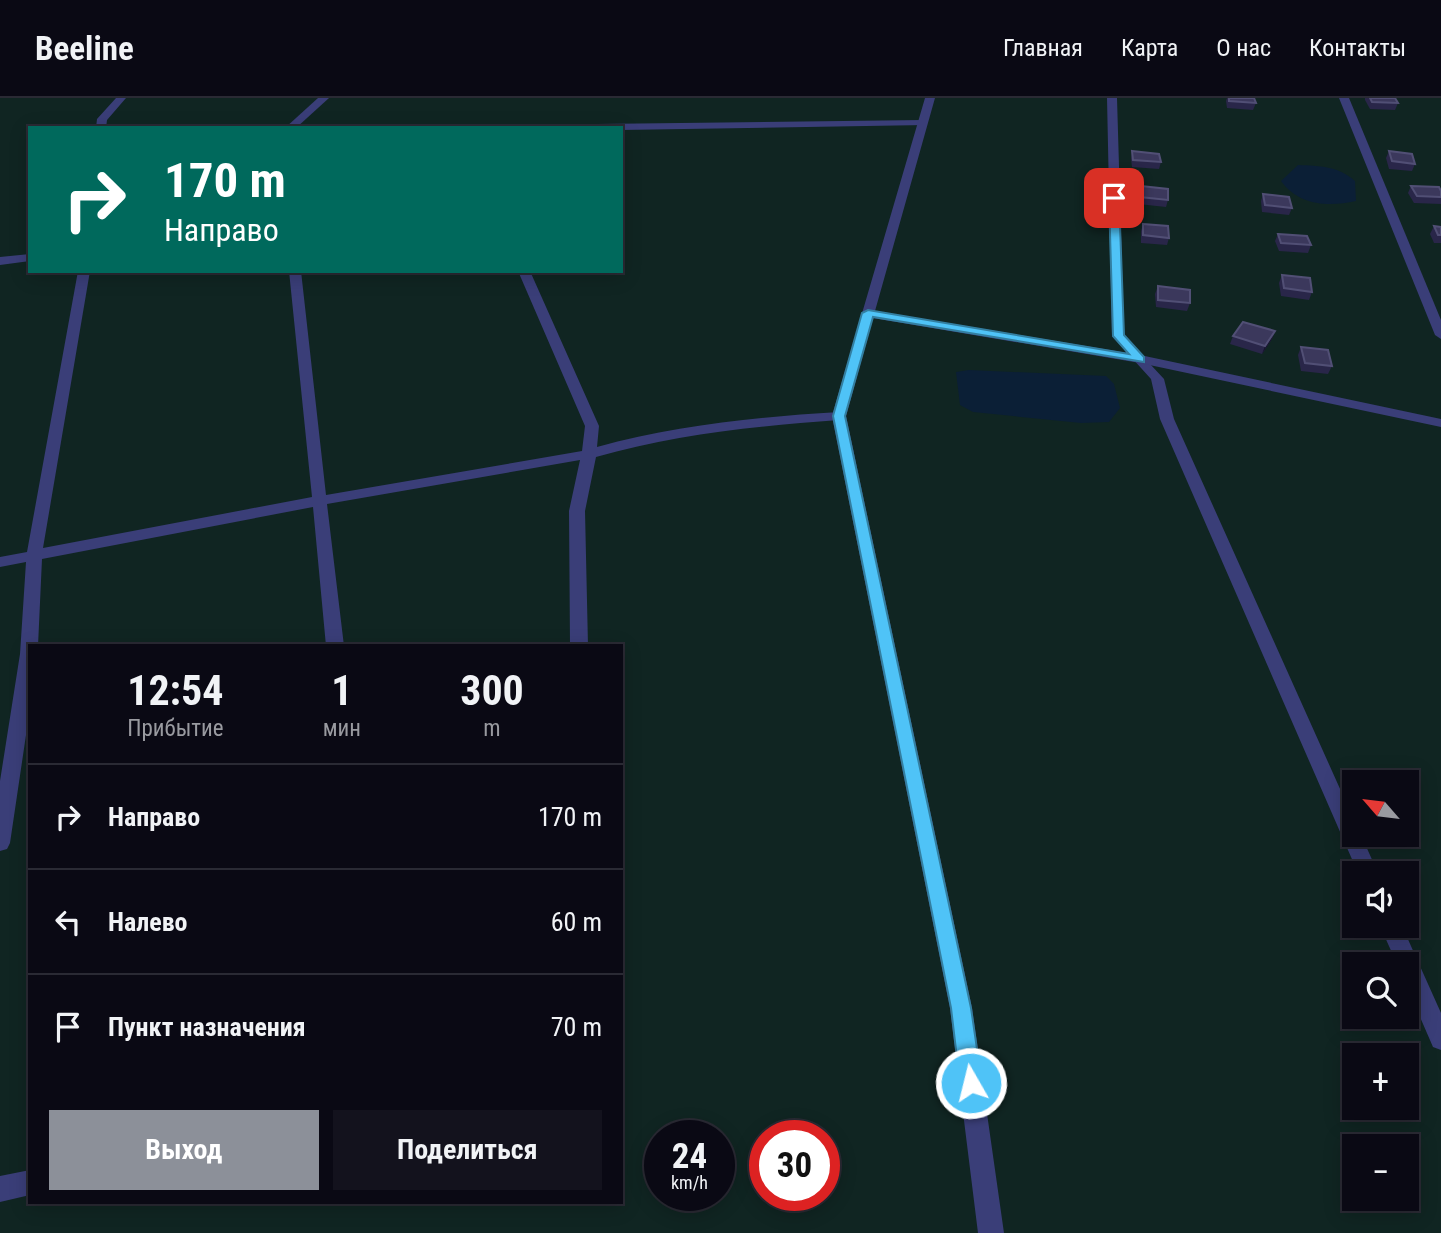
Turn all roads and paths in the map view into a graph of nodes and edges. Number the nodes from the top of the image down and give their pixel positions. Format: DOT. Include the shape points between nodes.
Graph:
graph roads {
  1 [pos="121,98"];
  2 [pos="324,98"];
  3 [pos="930,98"];
  4 [pos="1112,98"];
  5 [pos="1344,98"];
  6 [pos="923,123"];
  7 [pos="101,126"];
  8 [pos="292,126"];
  9 [pos="623,127"];
  10 [pos="28,257"];
  11 [pos="0,261"];
  12 [pos="84,273"];
  13 [pos="295,273"];
  14 [pos="525,273"];
  15 [pos="868,313"];
  16 [pos="1441,335"];
  17 [pos="1140,359"];
  18 [pos="839,416"];
  19 [pos="1441,423"];
  20 [pos="589,454"];
  21 [pos="318,501"];
  22 [pos="34,556"];
  23 [pos="0,562"];
  24 [pos="30,644"];
  25 [pos="335,644"];
  26 [pos="579,644"];
  27 [pos="28,661"];
  28 [pos="0,843"];
  29 [pos="1363,861"];
  30 [pos="1396,938"];
  31 [pos="1441,1039"];
  32 [pos="28,1182"];
  33 [pos="0,1189"];
  34 [pos="991,1233"];
  1 -- 7 [label="street"];
  2 -- 8 [label="street"];
  3 -- 6 [label="street"];
  4 -- 17 [label="street" via="1118,336"];
  5 -- 16 [label="street"];
  6 -- 9 [label="street"];
  6 -- 15 [label="street"];
  10 -- 11 [label="street"];
  12 -- 22 [label="street"];
  13 -- 21 [label="street"];
  14 -- 20 [label="street" via="592,426"];
  15 -- 17 [label="street"];
  15 -- 18 [label="street"];
  17 -- 19 [label="street"];
  17 -- 29 [label="street" via="1162,387 1167,419"];
  18 -- 20 [label="street" via="705,427"];
  18 -- 34 [label="street" via="961,1008"];
  20 -- 21 [label="street"];
  20 -- 26 [label="street" via="577,511"];
  21 -- 22 [label="street"];
  21 -- 25 [label="street"];
  22 -- 23 [label="street"];
  22 -- 24 [label="street"];
  27 -- 28 [label="street"];
  30 -- 31 [label="street"];
  32 -- 33 [label="street"];
}
